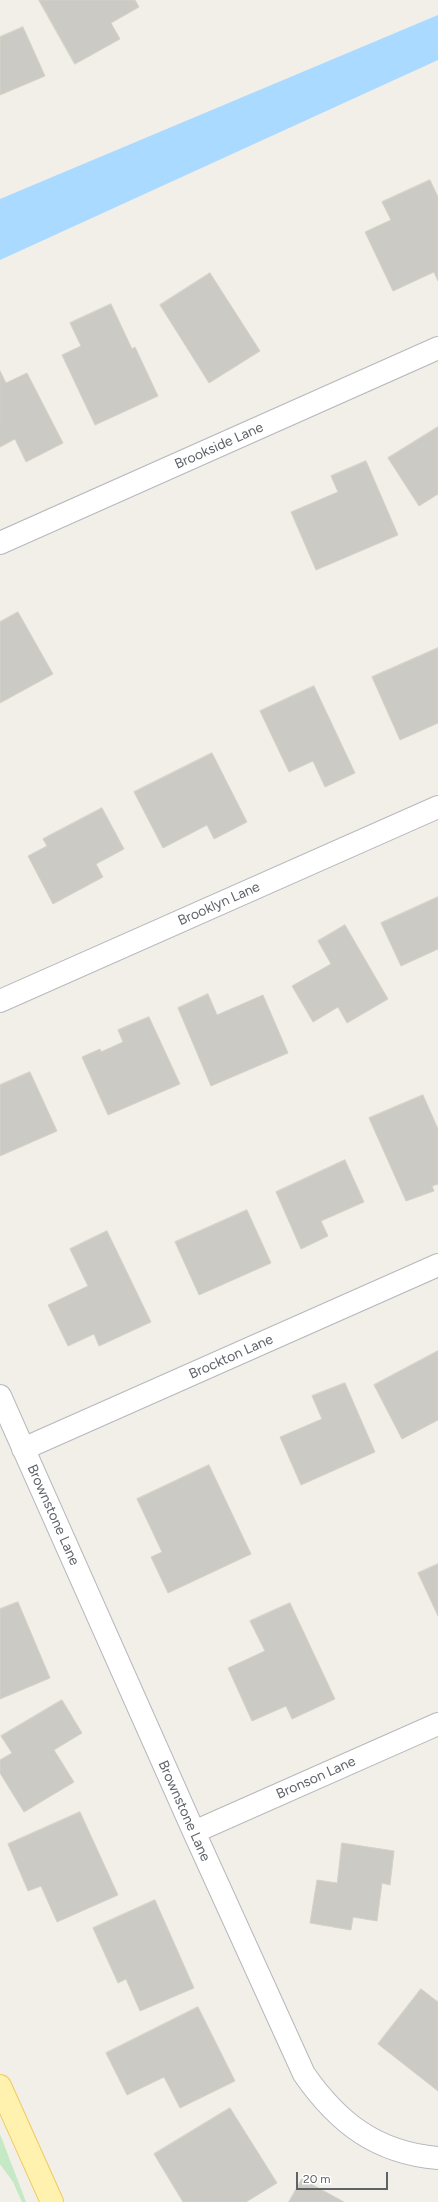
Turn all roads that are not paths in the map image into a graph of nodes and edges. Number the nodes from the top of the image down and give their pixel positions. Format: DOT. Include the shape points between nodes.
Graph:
graph roads {
  1 [pos="438,348"];
  2 [pos="0,543"];
  3 [pos="438,807"];
  4 [pos="0,1001"];
  5 [pos="438,1265"];
  6 [pos="0,1396"];
  7 [pos="23,1449"];
  8 [pos="438,1724"];
  9 [pos="194,1832"];
  10 [pos="0,2086"];
  11 [pos="438,2158"];
  12 [pos="52,2202"];
  1 -- 2 [label="street, Brookside Lane"];
  3 -- 4 [label="street, Brooklyn Lane"];
  5 -- 7 [label="street, Brockton Lane"];
  6 -- 7 [label="street, Brownstone Lane"];
  7 -- 9 [label="street, Brownstone Lane"];
  8 -- 9 [label="street, Bronson Lane"];
  9 -- 11 [label="street, Brownstone Lane" via="294,2057 316,2091 344,2122 363,2135 403,2153"];
  10 -- 12 [label="main road"];
}
